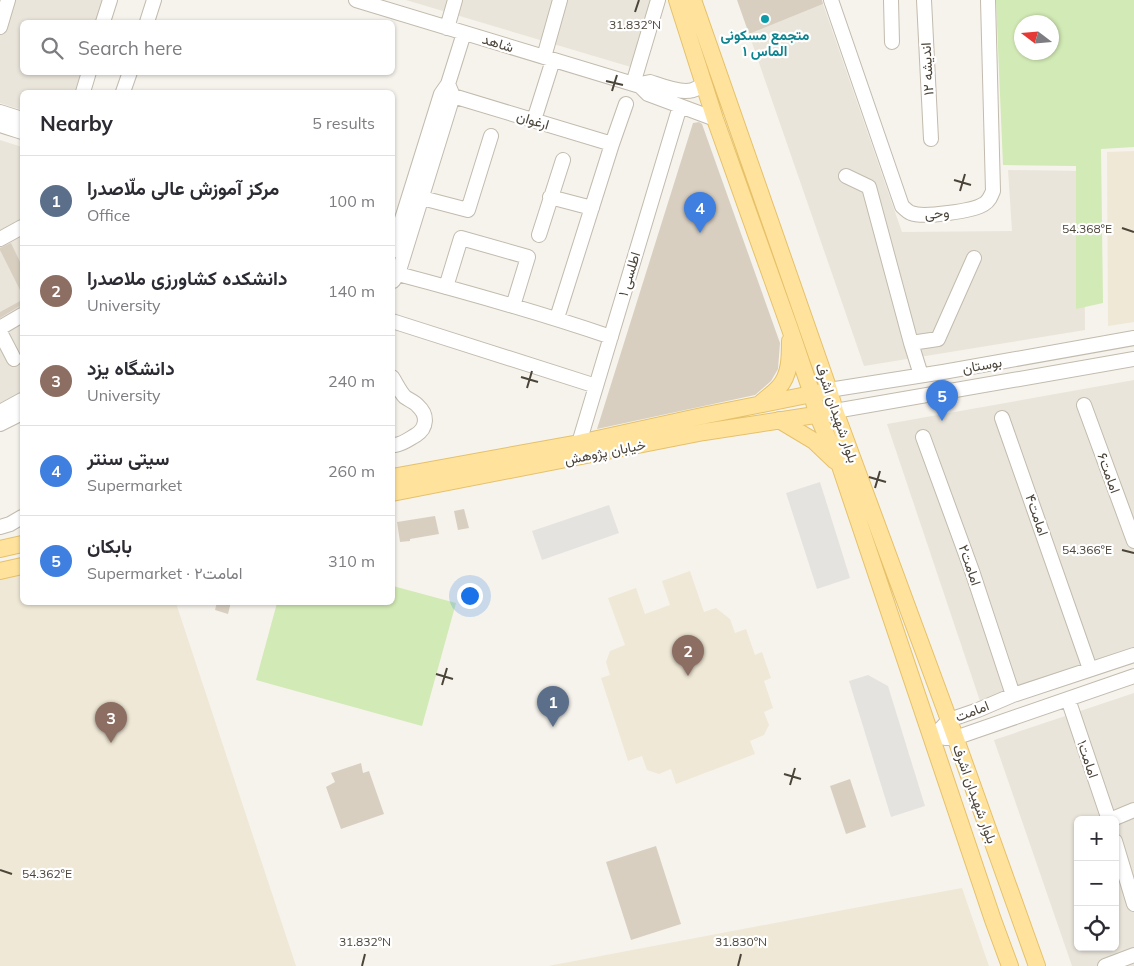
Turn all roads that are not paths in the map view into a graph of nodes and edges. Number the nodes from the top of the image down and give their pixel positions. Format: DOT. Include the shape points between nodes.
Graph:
graph roads {
  1 [pos="8,0"];
  2 [pos="110,0"];
  3 [pos="154,0"];
  4 [pos="356,0"];
  5 [pos="455,0"];
  6 [pos="560,0"];
  7 [pos="658,0"];
  8 [pos="678,0"];
  9 [pos="688,0"];
  10 [pos="693,0"];
  11 [pos="831,0"];
  12 [pos="891,0"];
  13 [pos="924,0"];
  14 [pos="988,0"];
  15 [pos="104,20"];
  16 [pos="148,20"];
  17 [pos="0,27"];
  18 [pos="447,28"];
  19 [pos="464,33"];
  20 [pos="892,42"];
  21 [pos="548,58"];
  22 [pos="88,75"];
  23 [pos="129,75"];
  24 [pos="703,82"];
  25 [pos="637,85"];
  26 [pos="84,90"];
  27 [pos="124,90"];
  28 [pos="451,90"];
  29 [pos="626,104"];
  30 [pos="680,106"];
  31 [pos="0,112"];
  32 [pos="20,118"];
  33 [pos="714,119"];
  34 [pos="534,120"];
  35 [pos="0,125"];
  36 [pos="20,131"];
  37 [pos="491,136"];
  38 [pos="930,139"];
  39 [pos="612,144"];
  40 [pos="563,160"];
  41 [pos="846,176"];
  42 [pos="550,197"];
  43 [pos="422,198"];
  44 [pos="592,208"];
  45 [pos="20,228"];
  46 [pos="539,235"];
  47 [pos="0,238"];
  48 [pos="395,241"];
  49 [pos="974,258"];
  50 [pos="395,278"];
  51 [pos="446,286"];
  52 [pos="513,306"];
  53 [pos="20,316"];
  54 [pos="557,318"];
  55 [pos="395,322"];
  56 [pos="790,329"];
  57 [pos="0,330"];
  58 [pos="611,337"];
  59 [pos="1134,338"];
  60 [pos="911,343"];
  61 [pos="14,359"];
  62 [pos="1134,359"];
  63 [pos="943,372"];
  64 [pos="921,375"];
  65 [pos="395,381"];
  66 [pos="596,386"];
  67 [pos="829,390"];
  68 [pos="948,392"];
  69 [pos="812,394"];
  70 [pos="20,401"];
  71 [pos="758,405"];
  72 [pos="1084,405"];
  73 [pos="835,411"];
  74 [pos="0,412"];
  75 [pos="20,414"];
  76 [pos="817,414"];
  77 [pos="1002,418"];
  78 [pos="779,420"];
  79 [pos="0,424"];
  80 [pos="923,437"];
  81 [pos="579,443"];
  82 [pos="395,445"];
  83 [pos="840,466"];
  84 [pos="395,476"];
  85 [pos="395,492"];
  86 [pos="20,518"];
  87 [pos="0,527"];
  88 [pos="1134,541"];
  89 [pos="20,544"];
  90 [pos="0,549"];
  91 [pos="20,566"];
  92 [pos="0,571"];
  93 [pos="1134,655"];
  94 [pos="1090,669"];
  95 [pos="1134,676"];
  96 [pos="1013,695"];
  97 [pos="1068,699"];
  98 [pos="949,720"];
  99 [pos="932,738"];
  100 [pos="955,738"];
  101 [pos="1134,810"];
  102 [pos="1108,816"];
  103 [pos="1119,816"];
  104 [pos="1119,854"];
  105 [pos="1134,904"];
  106 [pos="1134,955"];
  107 [pos="1010,966"];
  108 [pos="1037,966"];
  109 [pos="1106,966"];
  1 -- 17 [label="street"];
  2 -- 15 [label="street"];
  3 -- 16 [label="street"];
  4 -- 18 [label="street, شاهد"];
  5 -- 18 [label="street"];
  6 -- 21 [label="street"];
  7 -- 25 [label="street"];
  8 -- 9 [label="main road"];
  8 -- 24 [label="main road, بلوار شهیدان اشرف"];
  10 -- 67 [label="main road, بلوار شهیدان اشرف"];
  11 -- 14 [label="street, وحی" via="902,206 913,214 945,214 983,206 993,191"];
  12 -- 20 [label="street"];
  13 -- 38 [label="street, اندیشه ۱۲"];
  18 -- 19 [label="street, شاهد"];
  19 -- 21 [label="street, شاهد"];
  19 -- 28 [label="street"];
  21 -- 25 [label="street, شاهد"];
  21 -- 34 [label="street"];
  22 -- 26 [label="street"];
  23 -- 27 [label="street"];
  24 -- 25 [label="street, شاهد" via="692,91 650,82"];
  24 -- 33 [label="main road, بلوار شهیدان اشرف"];
  25 -- 30 [label="street, شاهد" via="648,94"];
  28 -- 34 [label="street, ارغوان"];
  28 -- 43 [label="street"];
  28 -- 48 [label="street" via="441,94"];
  29 -- 39 [label="street"];
  30 -- 33 [label="street, شاهد"];
  30 -- 58 [label="street, اطلسی ۱"];
  31 -- 32 [label="street"];
  33 -- 56 [label="main road, بلوار شهیدان اشرف"];
  34 -- 39 [label="street, ارغوان"];
  35 -- 36 [label="street"];
  37 -- 43 [label="street" via="468,210"];
  39 -- 44 [label="street"];
  40 -- 42 [label="street"];
  41 -- 60 [label="street" via="869,187"];
  42 -- 44 [label="street"];
  42 -- 46 [label="street"];
  43 -- 50 [label="street"];
  44 -- 54 [label="street"];
  45 -- 47 [label="street"];
  49 -- 60 [label="street" via="938,339"];
  50 -- 51 [label="street"];
  51 -- 52 [label="street"];
  51 -- 52 [label="street" via="461,238 528,257"];
  52 -- 54 [label="street"];
  53 -- 57 [label="street"];
  54 -- 58 [label="street"];
  55 -- 66 [label="street"];
  56 -- 69 [label="main road, بلوار شهیدان اشرف"];
  56 -- 71 [label="main road" via="790,360 786,376 780,387"];
  57 -- 61 [label="street"];
  58 -- 66 [label="street, اطلسی ۱"];
  59 -- 63 [label="street, بوستان"];
  60 -- 64 [label="street"];
  62 -- 68 [label="street, بوستان"];
  63 -- 64 [label="street, بوستان"];
  63 -- 68 [label="street"];
  64 -- 67 [label="street, بوستان"];
  65 -- 82 [label="street" via="405,396 422,410 425,420 420,432"];
  66 -- 81 [label="street, اطلسی ۱"];
  67 -- 69 [label="main road, خیابان پژوهش"];
  67 -- 73 [label="main road, بلوار شهیدان اشرف"];
  68 -- 73 [label="street, بوستان"];
  69 -- 71 [label="main road, خیابان پژوهش"];
  69 -- 76 [label="main road, بلوار شهیدان اشرف"];
  70 -- 74 [label="street"];
  71 -- 81 [label="main road, خیابان پژوهش"];
  72 -- 88 [label="street, امامت۶"];
  73 -- 76 [label="main road, خیابان پژوهش"];
  73 -- 98 [label="main road, بلوار شهیدان اشرف"];
  75 -- 79 [label="street"];
  76 -- 78 [label="main road, خیابان پژوهش"];
  76 -- 83 [label="main road, بلوار شهیدان اشرف"];
  77 -- 94 [label="street, امامت۴"];
  78 -- 83 [label="main road" via="814,441"];
  78 -- 85 [label="main road, خیابان پژوهش"];
  80 -- 96 [label="street, امامت۲"];
  81 -- 84 [label="main road, خیابان پژوهش"];
  83 -- 99 [label="main road, بلوار شهیدان اشرف"];
  86 -- 87 [label="street"];
  89 -- 90 [label="main road"];
  91 -- 92 [label="main road"];
  93 -- 94 [label="street, امامت"];
  94 -- 96 [label="street, امامت"];
  95 -- 97 [label="street, امامت"];
  96 -- 98 [label="street, امامت"];
  97 -- 100 [label="street, امامت"];
  97 -- 102 [label="street, امامت۱"];
  98 -- 99 [label="street, امامت"];
  98 -- 100 [label="main road, بلوار شهیدان اشرف"];
  99 -- 100 [label="street, امامت"];
  99 -- 107 [label="main road, بلوار شهیدان اشرف"];
  100 -- 108 [label="main road, بلوار شهیدان اشرف"];
  101 -- 103 [label="street"];
  104 -- 105 [label="street"];
  106 -- 109 [label="street"];
}
